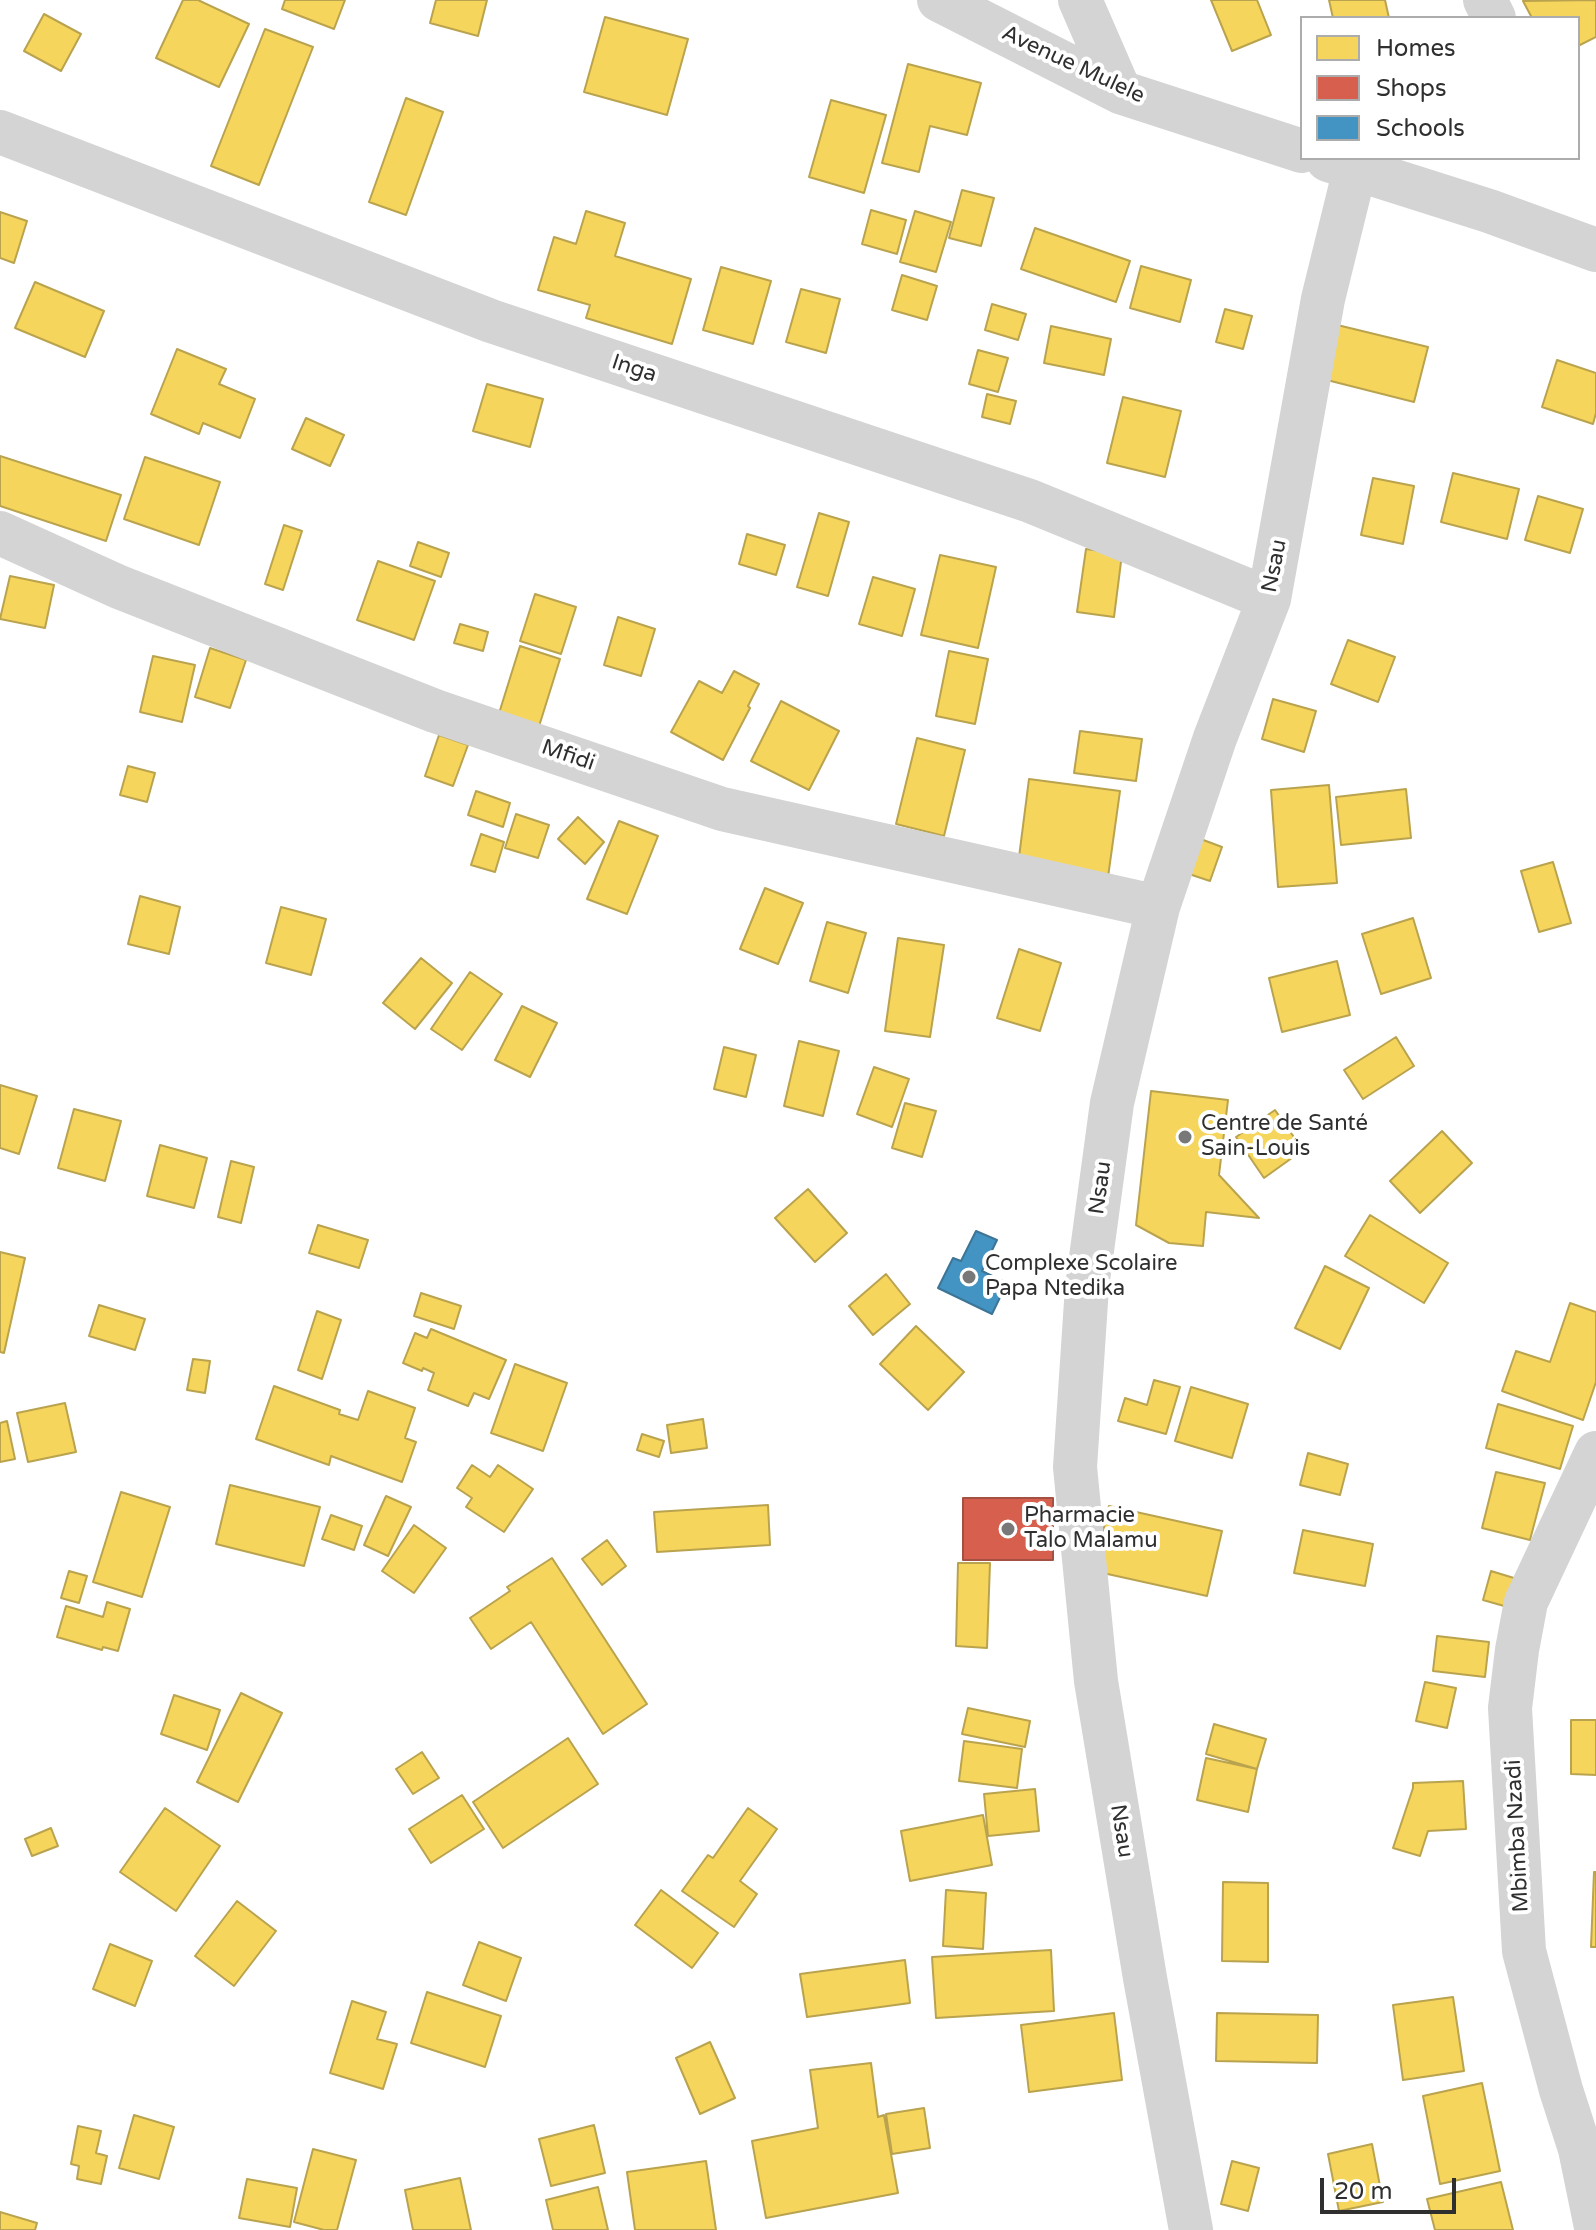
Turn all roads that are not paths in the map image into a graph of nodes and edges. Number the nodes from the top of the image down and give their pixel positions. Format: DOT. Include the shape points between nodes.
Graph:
graph roads {
  1 [pos="939,0"];
  2 [pos="1080,0"];
  3 [pos="1120,92"];
  4 [pos="0,132"];
  5 [pos="1300,150"];
  6 [pos="1338,163"];
  7 [pos="1596,250"];
  8 [pos="0,533"];
  9 [pos="1269,599"];
  10 [pos="1158,907"];
  11 [pos="1596,1453"];
  12 [pos="1596,2227"];
  13 [pos="1191,2230"];
  1 -- 3 [label="street, Avenue Mulele"];
  2 -- 3 [label="street"];
  3 -- 5 [label="street, Avenue Mulele"];
  4 -- 9 [label="street, Inga" via="491,321 1030,501"];
  6 -- 7 [label="street"];
  6 -- 9 [label="street, Nsau" via="1323,299"];
  8 -- 10 [label="street, Mfidi" via="119,587 435,711 722,809"];
  9 -- 10 [label="street, Nsau"];
  10 -- 13 [label="street, Nsau" via="1112,1103 1087,1287 1075,1467 1096,1681"];
  11 -- 12 [label="street, Mbimba Nzadi" via="1526,1602 1510,1708 1524,1951 1580,2149"];
}
